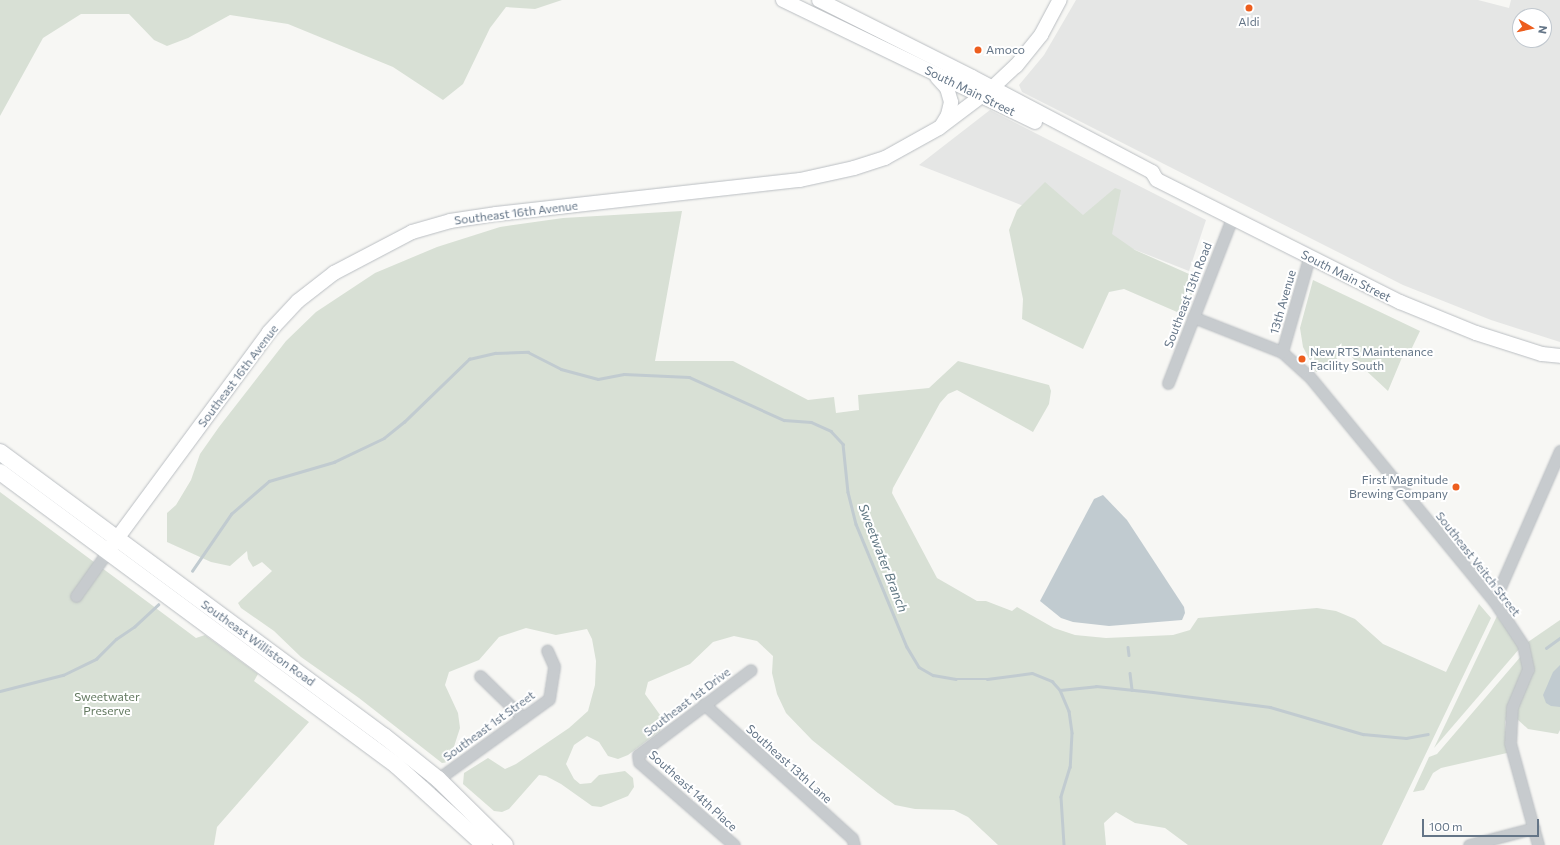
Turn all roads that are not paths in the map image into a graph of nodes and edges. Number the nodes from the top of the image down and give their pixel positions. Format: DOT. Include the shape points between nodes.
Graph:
graph roads {
  1 [pos="783,0"];
  2 [pos="819,0"];
  3 [pos="1060,0"];
  4 [pos="834,7"];
  5 [pos="825,21"];
  6 [pos="931,72"];
  7 [pos="988,92"];
  8 [pos="939,128"];
  9 [pos="1232,218"];
  10 [pos="1309,258"];
  11 [pos="1193,317"];
  12 [pos="1282,352"];
  13 [pos="1542,354"];
  14 [pos="1560,356"];
  15 [pos="1560,364"];
  16 [pos="1168,383"];
  17 [pos="1560,451"];
  18 [pos="0,452"];
  19 [pos="0,472"];
  20 [pos="117,539"];
  21 [pos="108,552"];
  22 [pos="76,596"];
  23 [pos="1494,601"];
  24 [pos="547,650"];
  25 [pos="751,670"];
  26 [pos="480,676"];
  27 [pos="704,704"];
  28 [pos="523,718"];
  29 [pos="638,755"];
  30 [pos="438,779"];
  31 [pos="424,789"];
  32 [pos="1534,828"];
  33 [pos="484,845"];
  34 [pos="505,845"];
  35 [pos="734,845"];
  36 [pos="854,845"];
  37 [pos="1469,845"];
  38 [pos="1538,845"];
  1 -- 5 [label="main road, South Main Street"];
  2 -- 4 [label="main road, South Main Street"];
  3 -- 7 [label="main road, Southeast 16th Avenue" via="1041,35 1016,66"];
  4 -- 5 [label="main road"];
  4 -- 7 [label="main road, South Main Street"];
  5 -- 6 [label="main road, South Main Street"];
  6 -- 7 [label="main road, South Main Street"];
  6 -- 8 [label="main road" via="947,88 951,102 948,115"];
  7 -- 8 [label="main road, Southeast 16th Avenue"];
  7 -- 9 [label="main road, South Main Street" via="1148,180 1157,180"];
  8 -- 20 [label="main road, Southeast 16th Avenue" via="885,158 821,176 450,221 412,232 375,250 334,273 304,296 269,332"];
  9 -- 10 [label="main road, South Main Street"];
  9 -- 11 [label="street, Southeast 13th Road"];
  10 -- 12 [label="street, 13th Avenue"];
  10 -- 13 [label="main road, South Main Street" via="1451,324"];
  11 -- 12 [label="street"];
  11 -- 16 [label="street, Southeast 13th Road"];
  12 -- 23 [label="street, Southeast Veitch Street" via="1308,376"];
  13 -- 14 [label="main road, South Main Street"];
  13 -- 15 [label="main road, South Main Street"];
  17 -- 23 [label="street"];
  18 -- 20 [label="highway, Southeast Williston Road"];
  19 -- 21 [label="highway, Southeast Williston Road"];
  20 -- 21 [label="main road, Southeast 16th Avenue"];
  20 -- 30 [label="highway, Southeast Williston Road" via="384,736"];
  21 -- 22 [label="street, Southeast 16th Avenue"];
  21 -- 31 [label="highway, Southeast Williston Road" via="366,742"];
  23 -- 32 [label="street, Southeast Veitch Street" via="1525,648 1528,669 1512,707 1510,742"];
  24 -- 28 [label="street, Southeast 1st Street" via="554,666 549,698"];
  25 -- 27 [label="street, Southeast 1st Drive"];
  26 -- 28 [label="street"];
  27 -- 29 [label="street, Southeast 1st Drive"];
  27 -- 36 [label="street, Southeast 13th Lane" via="852,838"];
  28 -- 30 [label="street, Southeast 1st Street"];
  29 -- 35 [label="street, Southeast 14th Place" via="639,762"];
  30 -- 31 [label="street, Southeast 1st Street"];
  30 -- 34 [label="highway, Southeast Williston Road"];
  31 -- 33 [label="highway, Southeast Williston Road"];
  32 -- 37 [label="street"];
  32 -- 38 [label="street"];
}
